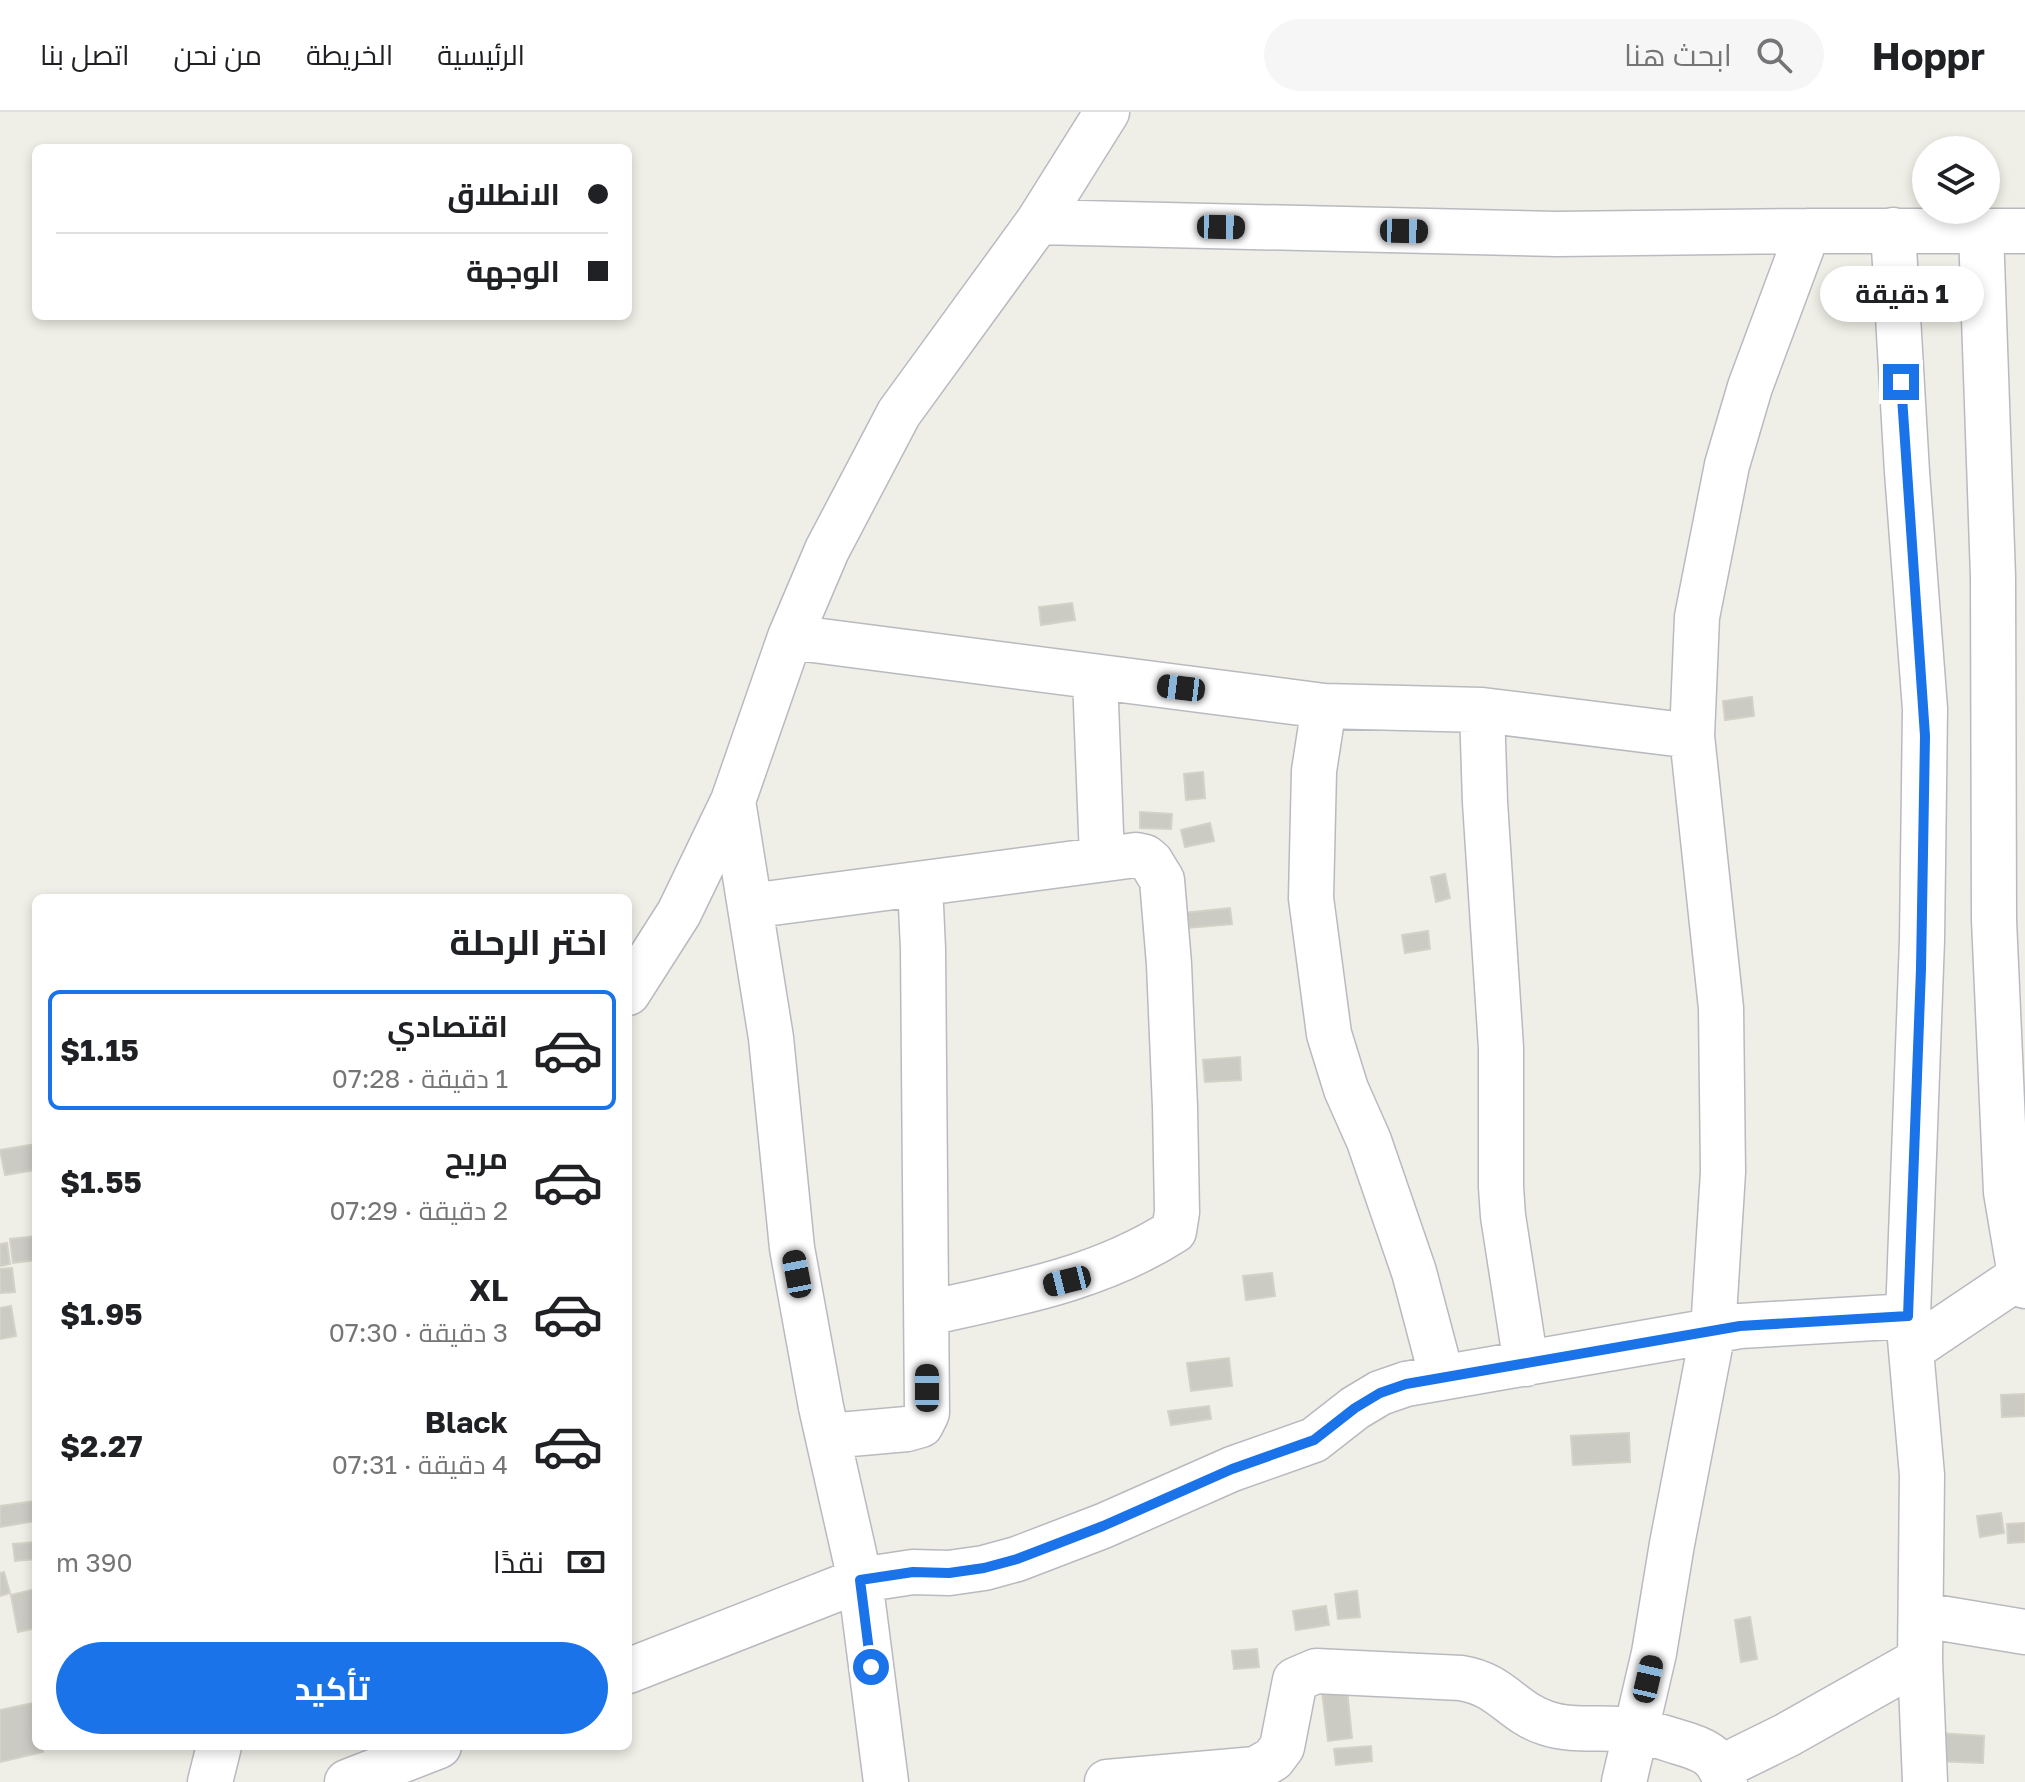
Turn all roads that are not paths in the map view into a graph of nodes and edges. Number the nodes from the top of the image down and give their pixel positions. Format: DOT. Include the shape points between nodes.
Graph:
graph roads {
  1 [pos="1107,112"];
  2 [pos="1038,222"];
  3 [pos="1893,230"];
  4 [pos="1808,231"];
  5 [pos="1981,231"];
  6 [pos="2025,231"];
  7 [pos="790,637"];
  8 [pos="1095,678"];
  9 [pos="1324,706"];
  10 [pos="1482,710"];
  11 [pos="1692,736"];
  12 [pos="733,801"];
  13 [pos="1102,858"];
  14 [pos="920,884"];
  15 [pos="750,906"];
  16 [pos="632,987"];
  17 [pos="2023,1278"];
  18 [pos="928,1313"];
  19 [pos="1713,1331"];
  20 [pos="1910,1333"];
  21 [pos="1526,1364"];
  22 [pos="1442,1378"];
  23 [pos="828,1436"];
  24 [pos="860,1580"];
  25 [pos="1922,1615"];
  26 [pos="2025,1632"];
  27 [pos="1920,1660"];
  28 [pos="632,1669"];
  29 [pos="1636,1730"];
  30 [pos="218,1750"];
  31 [pos="429,1750"];
  32 [pos="1724,1775"];
  33 [pos="1157,1781"];
  34 [pos="210,1782"];
  35 [pos="347,1782"];
  36 [pos="886,1782"];
  37 [pos="1107,1782"];
  38 [pos="1624,1782"];
  39 [pos="1925,1782"];
  1 -- 2 [label="street"];
  2 -- 4 [label="street" via="1557,234"];
  2 -- 7 [label="street" via="899,413 827,550"];
  3 -- 4 [label="street"];
  3 -- 5 [label="street"];
  3 -- 20 [label="street" via="1925,709"];
  4 -- 11 [label="street" via="1750,387 1724,479 1697,617"];
  5 -- 6 [label="street"];
  5 -- 17 [label="street" via="1993,577 1994,920 2006,1192"];
  7 -- 8 [label="street"];
  7 -- 12 [label="street"];
  8 -- 9 [label="street"];
  8 -- 13 [label="street"];
  9 -- 10 [label="street"];
  9 -- 22 [label="street" via="1314,771 1311,898 1329,1034 1414,1272"];
  10 -- 11 [label="street"];
  10 -- 21 [label="street" via="1501,1048 1501,1187"];
  11 -- 19 [label="street" via="1724,1077"];
  12 -- 15 [label="street"];
  12 -- 16 [label="street" via="679,913"];
  13 -- 14 [label="street"];
  13 -- 18 [label="street" via="1145,857 1162,880 1175,1107 1174,1231 1067,1281"];
  14 -- 15 [label="street"];
  14 -- 18 [label="street"];
  15 -- 23 [label="street" via="771,1038 792,1248"];
  17 -- 20 [label="street"];
  18 -- 23 [label="street" via="927,1413 921,1425"];
  19 -- 20 [label="street" via="1789,1321"];
  19 -- 21 [label="street"];
  19 -- 29 [label="street"];
  20 -- 25 [label="street" via="1922,1475"];
  21 -- 22 [label="street"];
  22 -- 24 [label="street" via="1380,1393 1314,1440 1017,1559 949,1573"];
  23 -- 24 [label="street"];
  24 -- 28 [label="street"];
  24 -- 36 [label="street"];
  25 -- 26 [label="street"];
  25 -- 27 [label="street"];
  27 -- 32 [label="street"];
  27 -- 39 [label="street"];
  29 -- 32 [label="street" via="1704,1749"];
  29 -- 33 [label="street" via="1550,1725 1481,1681 1316,1671 1295,1680 1282,1747 1273,1759 1256,1769"];
  29 -- 38 [label="street"];
  30 -- 34 [label="street"];
  31 -- 35 [label="street"];
  33 -- 37 [label="street"];
}
